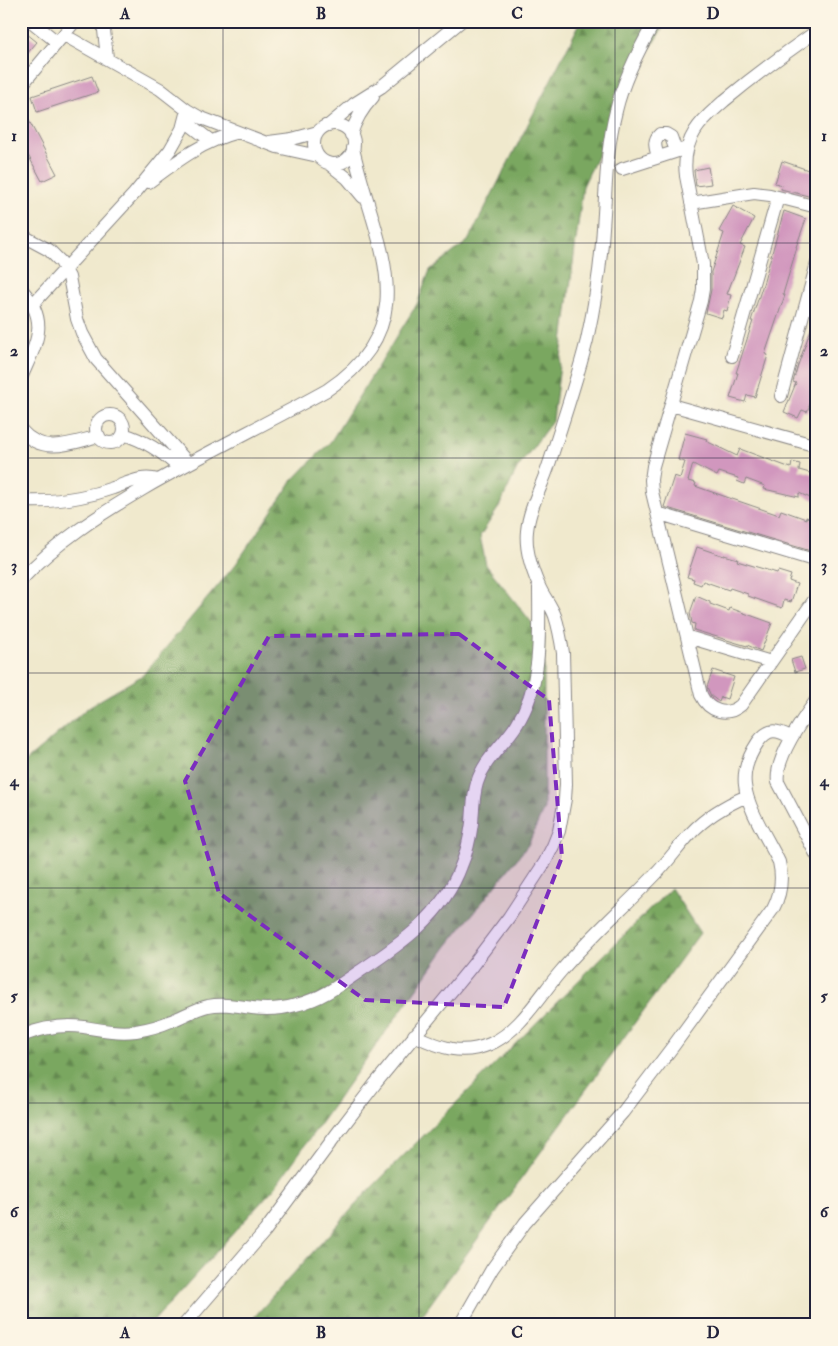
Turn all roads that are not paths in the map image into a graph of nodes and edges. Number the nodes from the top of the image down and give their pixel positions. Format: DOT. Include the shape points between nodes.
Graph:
graph roads {
  1 [pos="31,21"];
  2 [pos="75,21"];
  3 [pos="103,21"];
  4 [pos="461,21"];
  5 [pos="655,21"];
  6 [pos="817,31"];
  7 [pos="61,38"];
  8 [pos="107,58"];
  9 [pos="21,86"];
  10 [pos="381,87"];
  11 [pos="186,115"];
  12 [pos="324,128"];
  13 [pos="238,132"];
  14 [pos="211,141"];
  15 [pos="264,142"];
  16 [pos="352,142"];
  17 [pos="682,150"];
  18 [pos="658,157"];
  19 [pos="323,160"];
  20 [pos="622,169"];
  21 [pos="134,194"];
  22 [pos="778,197"];
  23 [pos="691,203"];
  24 [pos="817,207"];
  25 [pos="369,208"];
  26 [pos="21,235"];
  27 [pos="817,263"];
  28 [pos="66,269"];
  29 [pos="21,289"];
  30 [pos="33,304"];
  31 [pos="732,356"];
  32 [pos="21,378"];
  33 [pos="781,396"];
  34 [pos="670,405"];
  35 [pos="21,430"];
  36 [pos="123,434"];
  37 [pos="98,436"];
  38 [pos="817,446"];
  39 [pos="184,466"];
  40 [pos="158,480"];
  41 [pos="21,501"];
  42 [pos="657,513"];
  43 [pos="817,561"];
  44 [pos="21,580"];
  45 [pos="539,587"];
  46 [pos="817,596"];
  47 [pos="688,637"];
  48 [pos="771,662"];
  49 [pos="817,699"];
  50 [pos="791,737"];
  51 [pos="747,796"];
  52 [pos="817,856"];
  53 [pos="414,1035"];
  54 [pos="21,1036"];
  55 [pos="184,1325"];
  56 [pos="460,1325"];
  1 -- 7 [label="lane"];
  2 -- 7 [label="lane"];
  3 -- 8 [label="lane"];
  4 -- 10 [label="lane"];
  5 -- 45 [label="lane" via="616,109 607,165 598,281 587,339 563,422 528,520 528,549"];
  6 -- 17 [label="lane" via="720,105 700,123"];
  7 -- 8 [label="lane"];
  7 -- 9 [label="lane"];
  8 -- 11 [label="lane" via="168,94"];
  10 -- 12 [label="lane"];
  10 -- 16 [label="lane" via="360,113 353,127"];
  11 -- 13 [label="lane"];
  11 -- 14 [label="lane"];
  11 -- 21 [label="lane" via="175,143"];
  12 -- 15 [label="lane" via="292,139"];
  12 -- 16 [label="lane" via="342,126"];
  12 -- 19 [label="lane" via="315,137 314,144"];
  13 -- 14 [label="lane"];
  13 -- 15 [label="lane"];
  14 -- 21 [label="lane" via="189,153"];
  15 -- 19 [label="lane"];
  16 -- 19 [label="lane" via="351,154 341,163"];
  16 -- 25 [label="lane"];
  17 -- 18 [label="lane"];
  17 -- 18 [label="lane" via="671,136 660,134 655,142"];
  17 -- 23 [label="lane"];
  18 -- 20 [label="lane"];
  19 -- 25 [label="lane" via="347,178"];
  21 -- 28 [label="lane"];
  22 -- 23 [label="lane" via="746,194"];
  22 -- 24 [label="lane"];
  22 -- 31 [label="lane"];
  23 -- 34 [label="lane" via="703,264 703,289"];
  25 -- 39 [label="lane" via="382,252 387,308 377,338 365,357 327,390"];
  26 -- 28 [label="lane" via="48,250"];
  27 -- 33 [label="lane"];
  28 -- 30 [label="lane"];
  28 -- 39 [label="lane" via="77,319 96,359"];
  29 -- 30 [label="lane"];
  30 -- 32 [label="lane" via="38,319 37,340"];
  34 -- 38 [label="lane"];
  34 -- 42 [label="lane" via="651,473"];
  35 -- 37 [label="lane" via="30,439 50,446"];
  36 -- 37 [label="lane" via="113,442"];
  36 -- 37 [label="lane" via="122,421 110,415 98,422"];
  36 -- 39 [label="lane" via="160,450"];
  39 -- 40 [label="lane"];
  40 -- 41 [label="lane" via="139,479 58,501"];
  40 -- 44 [label="lane" via="62,541"];
  42 -- 43 [label="lane"];
  42 -- 47 [label="lane"];
  45 -- 53 [label="lane" via="556,618 563,653 566,784 558,831 545,862 509,917"];
  45 -- 54 [label="lane" via="538,663 531,694 518,724 479,777 469,838 456,880 439,905 409,937 327,994 296,1005 268,1009 217,1005 199,1008 160,1026 136,1031 110,1032 63,1026"];
  46 -- 48 [label="lane"];
  47 -- 48 [label="lane"];
  47 -- 48 [label="lane" via="702,695 707,704 720,712 741,704"];
  49 -- 50 [label="lane"];
  50 -- 51 [label="lane" via="774,731 765,734 759,742 747,766"];
  50 -- 52 [label="lane" via="779,767 778,782"];
  51 -- 53 [label="lane" via="700,824 569,962 507,1034 480,1048 462,1050 446,1048"];
  51 -- 56 [label="lane" via="779,862 781,887 777,902 623,1112 520,1230 492,1269"];
  53 -- 55 [label="lane" via="265,1231"];
}
